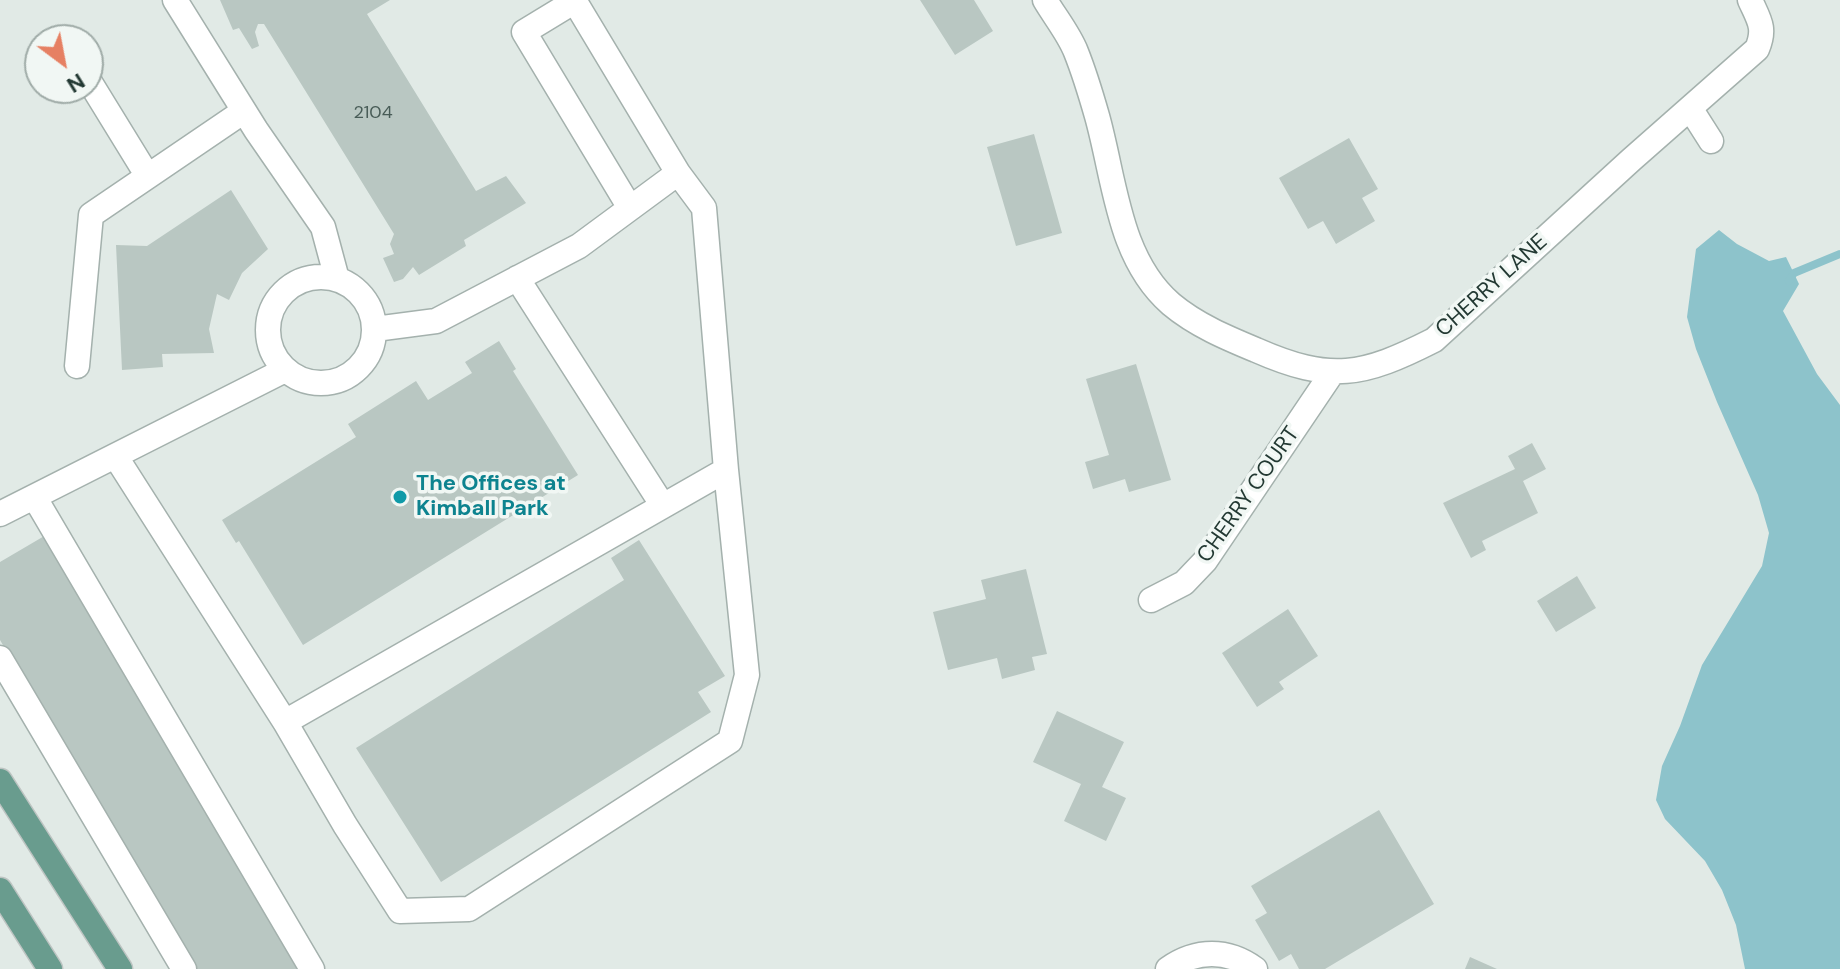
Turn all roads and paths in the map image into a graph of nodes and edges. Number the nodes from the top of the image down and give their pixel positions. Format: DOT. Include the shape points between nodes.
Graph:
graph roads {
  1 [pos="175,0"];
  2 [pos="1045,0"];
  3 [pos="1750,0"];
  4 [pos="574,1"];
  5 [pos="103,104"];
  6 [pos="1690,108"];
  7 [pos="244,111"];
  8 [pos="1711,141"];
  9 [pos="678,173"];
  10 [pos="147,175"];
  11 [pos="630,208"];
  12 [pos="517,278"];
  13 [pos="337,279"];
  14 [pos="375,329"];
  15 [pos="77,366"];
  16 [pos="285,370"];
  17 [pos="1332,373"];
  18 [pos="116,457"];
  19 [pos="726,470"];
  20 [pos="35,498"];
  21 [pos="663,506"];
  22 [pos="0,514"];
  23 [pos="1151,600"];
  24 [pos="0,658"];
  25 [pos="285,722"];
  26 [pos="4,795"];
  27 [pos="0,890"];
  28 [pos="50,969"];
  29 [pos="120,969"];
  30 [pos="184,969"];
  31 [pos="312,969"];
  32 [pos="1168,969"];
  33 [pos="1255,969"];
  1 -- 7 [label="street"];
  2 -- 17 [label="street, CHERRY LANE" via="1075,50 1128,242 1146,277 1172,304 1211,331 1292,366"];
  3 -- 6 [label="street, CHERRY LANE" via="1762,27 1757,49"];
  4 -- 9 [label="street"];
  4 -- 11 [label="street" via="524,32"];
  5 -- 10 [label="street"];
  6 -- 8 [label="street"];
  6 -- 17 [label="street, CHERRY LANE" via="1434,340 1359,372"];
  7 -- 10 [label="street"];
  7 -- 13 [label="street" via="323,227"];
  9 -- 11 [label="street"];
  9 -- 19 [label="street" via="704,208"];
  10 -- 15 [label="street" via="91,215"];
  11 -- 12 [label="street" via="579,246"];
  12 -- 14 [label="street" via="436,321"];
  12 -- 21 [label="street"];
  13 -- 14 [label="street" via="364,298"];
  13 -- 16 [label="street" via="304,279 276,302 268,319 268,337"];
  14 -- 16 [label="street" via="365,361 336,381 318,383"];
  16 -- 18 [label="street"];
  17 -- 23 [label="street, CHERRY COURT" via="1205,561 1184,583"];
  18 -- 20 [label="street"];
  18 -- 25 [label="street"];
  19 -- 21 [label="street"];
  19 -- 25 [label="street" via="747,675 730,741 469,909 400,911"];
  20 -- 22 [label="street"];
  20 -- 31 [label="street"];
  21 -- 25 [label="street"];
  24 -- 30 [label="street"];
  26 -- 29 [label="main road"];
  27 -- 28 [label="main road"];
  32 -- 33 [label="street" via="1207,954 1238,958"];
}
